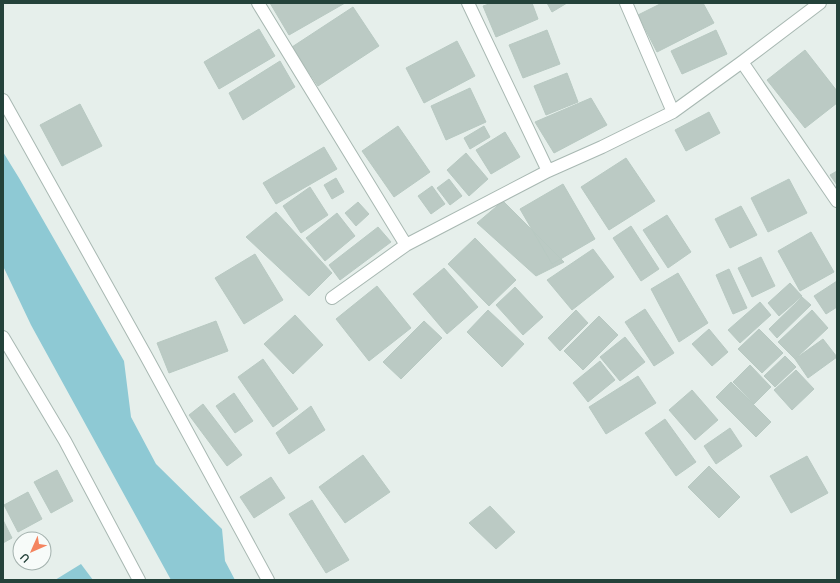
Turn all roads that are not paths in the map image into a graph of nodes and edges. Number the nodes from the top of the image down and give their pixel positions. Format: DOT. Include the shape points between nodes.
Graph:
graph roads {
  1 [pos="258,3"];
  2 [pos="468,3"];
  3 [pos="626,3"];
  4 [pos="820,3"];
  5 [pos="742,62"];
  6 [pos="3,100"];
  7 [pos="674,112"];
  8 [pos="548,171"];
  9 [pos="837,201"];
  10 [pos="406,245"];
  11 [pos="332,298"];
  12 [pos="3,337"];
  13 [pos="139,580"];
  14 [pos="268,580"];
  1 -- 10 [label="street"];
  2 -- 8 [label="street"];
  3 -- 7 [label="street"];
  4 -- 5 [label="street"];
  5 -- 7 [label="street"];
  5 -- 9 [label="street"];
  6 -- 14 [label="street"];
  7 -- 8 [label="street"];
  8 -- 10 [label="street"];
  10 -- 11 [label="street"];
  12 -- 13 [label="street" via="65,441"];
}
